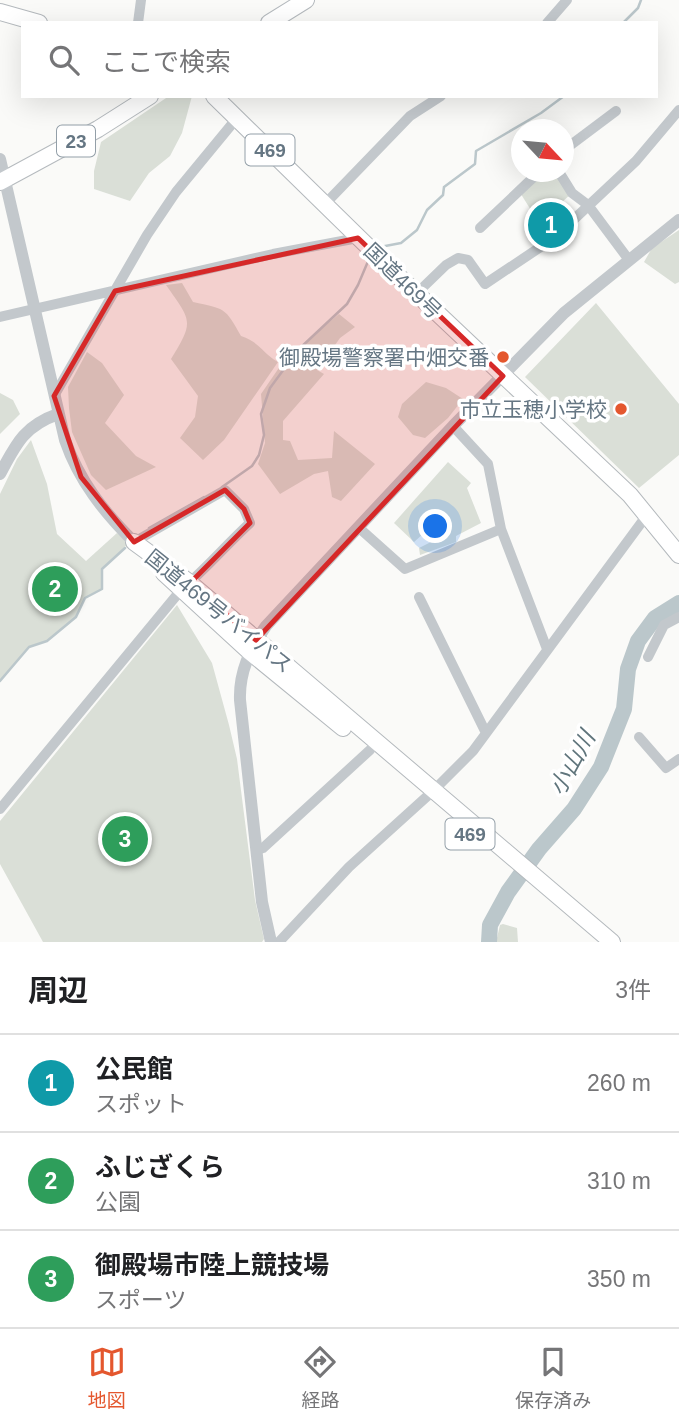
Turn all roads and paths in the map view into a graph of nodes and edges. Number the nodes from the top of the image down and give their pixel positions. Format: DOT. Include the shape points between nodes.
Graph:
graph roads {
  1 [pos="141,0"];
  2 [pos="306,0"];
  3 [pos="567,0"];
  4 [pos="0,12"];
  5 [pos="32,21"];
  6 [pos="138,21"];
  7 [pos="272,21"];
  8 [pos="549,21"];
  9 [pos="147,98"];
  10 [pos="216,98"];
  11 [pos="438,98"];
  12 [pos="679,110"];
  13 [pos="616,111"];
  14 [pos="237,118"];
  15 [pos="574,142"];
  16 [pos="0,159"];
  17 [pos="3,180"];
  18 [pos="528,182"];
  19 [pos="565,182"];
  20 [pos="325,204"];
  21 [pos="587,205"];
  22 [pos="679,220"];
  23 [pos="480,228"];
  24 [pos="358,238"];
  25 [pos="629,260"];
  26 [pos="115,291"];
  27 [pos="416,294"];
  28 [pos="35,308"];
  29 [pos="0,317"];
  30 [pos="503,376"];
  31 [pos="54,396"];
  32 [pos="58,414"];
  33 [pos="453,426"];
  34 [pos="0,474"];
  35 [pos="647,515"];
  36 [pos="358,527"];
  37 [pos="500,529"];
  38 [pos="134,542"];
  39 [pos="679,555"];
  40 [pos="185,586"];
  41 [pos="419,597"];
  42 [pos="679,617"];
  43 [pos="253,646"];
  44 [pos="547,649"];
  45 [pos="648,657"];
  46 [pos="486,733"];
  47 [pos="639,737"];
  48 [pos="370,750"];
  49 [pos="679,759"];
  50 [pos="429,794"];
  51 [pos="0,809"];
  52 [pos="257,850"];
  53 [pos="524,873"];
  54 [pos="271,942"];
  55 [pos="279,942"];
  56 [pos="600,942"];
  57 [pos="612,942"];
  1 -- 6 [label="street"];
  2 -- 7 [label="main road"];
  3 -- 8 [label="street"];
  4 -- 5 [label="main road"];
  9 -- 17 [label="main road, 23"];
  10 -- 14 [label="main road, 国道469号 / 469"];
  11 -- 20 [label="street" via="410,116"];
  12 -- 21 [label="street" via="635,161"];
  13 -- 15 [label="street"];
  14 -- 20 [label="main road, 国道469号 / 469"];
  14 -- 26 [label="street" via="176,192"];
  16 -- 17 [label="street"];
  17 -- 28 [label="street"];
  18 -- 23 [label="street"];
  19 -- 21 [label="street"];
  20 -- 24 [label="main road, 国道469号 / 469"];
  21 -- 25 [label="street"];
  21 -- 27 [label="street" via="554,238 485,284 468,260 458,258"];
  22 -- 25 [label="street"];
  24 -- 26 [label="street"];
  24 -- 27 [label="main road, 国道469号 / 469"];
  25 -- 30 [label="street" via="564,313"];
  26 -- 28 [label="street"];
  26 -- 31 [label="street"];
  27 -- 30 [label="main road, 国道469号 / 469"];
  28 -- 29 [label="street"];
  28 -- 31 [label="street"];
  30 -- 33 [label="street"];
  30 -- 35 [label="main road, 国道469号 / 469"];
  31 -- 32 [label="street"];
  32 -- 34 [label="street" via="38,421 21,436"];
  32 -- 38 [label="street" via="81,477"];
  33 -- 36 [label="street"];
  33 -- 37 [label="street" via="488,464"];
  35 -- 39 [label="main road, 国道469号 / 469"];
  35 -- 44 [label="street"];
  36 -- 37 [label="street" via="405,569"];
  36 -- 43 [label="street"];
  37 -- 44 [label="street"];
  38 -- 40 [label="main road, 国道469号バイパス"];
  38 -- 40 [label="street" via="225,490 244,509 250,523"];
  40 -- 43 [label="main road, 国道469号バイパス"];
  40 -- 51 [label="street"];
  41 -- 46 [label="street"];
  42 -- 45 [label="street" via="664,625"];
  43 -- 48 [label="main road, 国道469号バイパス"];
  43 -- 50 [label="main road, 国道469号バイパス"];
  43 -- 52 [label="street" via="242,675 240,700"];
  44 -- 46 [label="street"];
  46 -- 50 [label="street"];
  47 -- 49 [label="street" via="666,768"];
  48 -- 50 [label="main road, 国道469号バイパス"];
  48 -- 52 [label="street"];
  50 -- 53 [label="main road, 国道469号バイパス / 469"];
  50 -- 55 [label="street" via="349,867"];
  52 -- 54 [label="street"];
  53 -- 56 [label="main road, 国道469号バイパス / 469"];
  53 -- 57 [label="main road, 国道469号バイパス / 469"];
}
